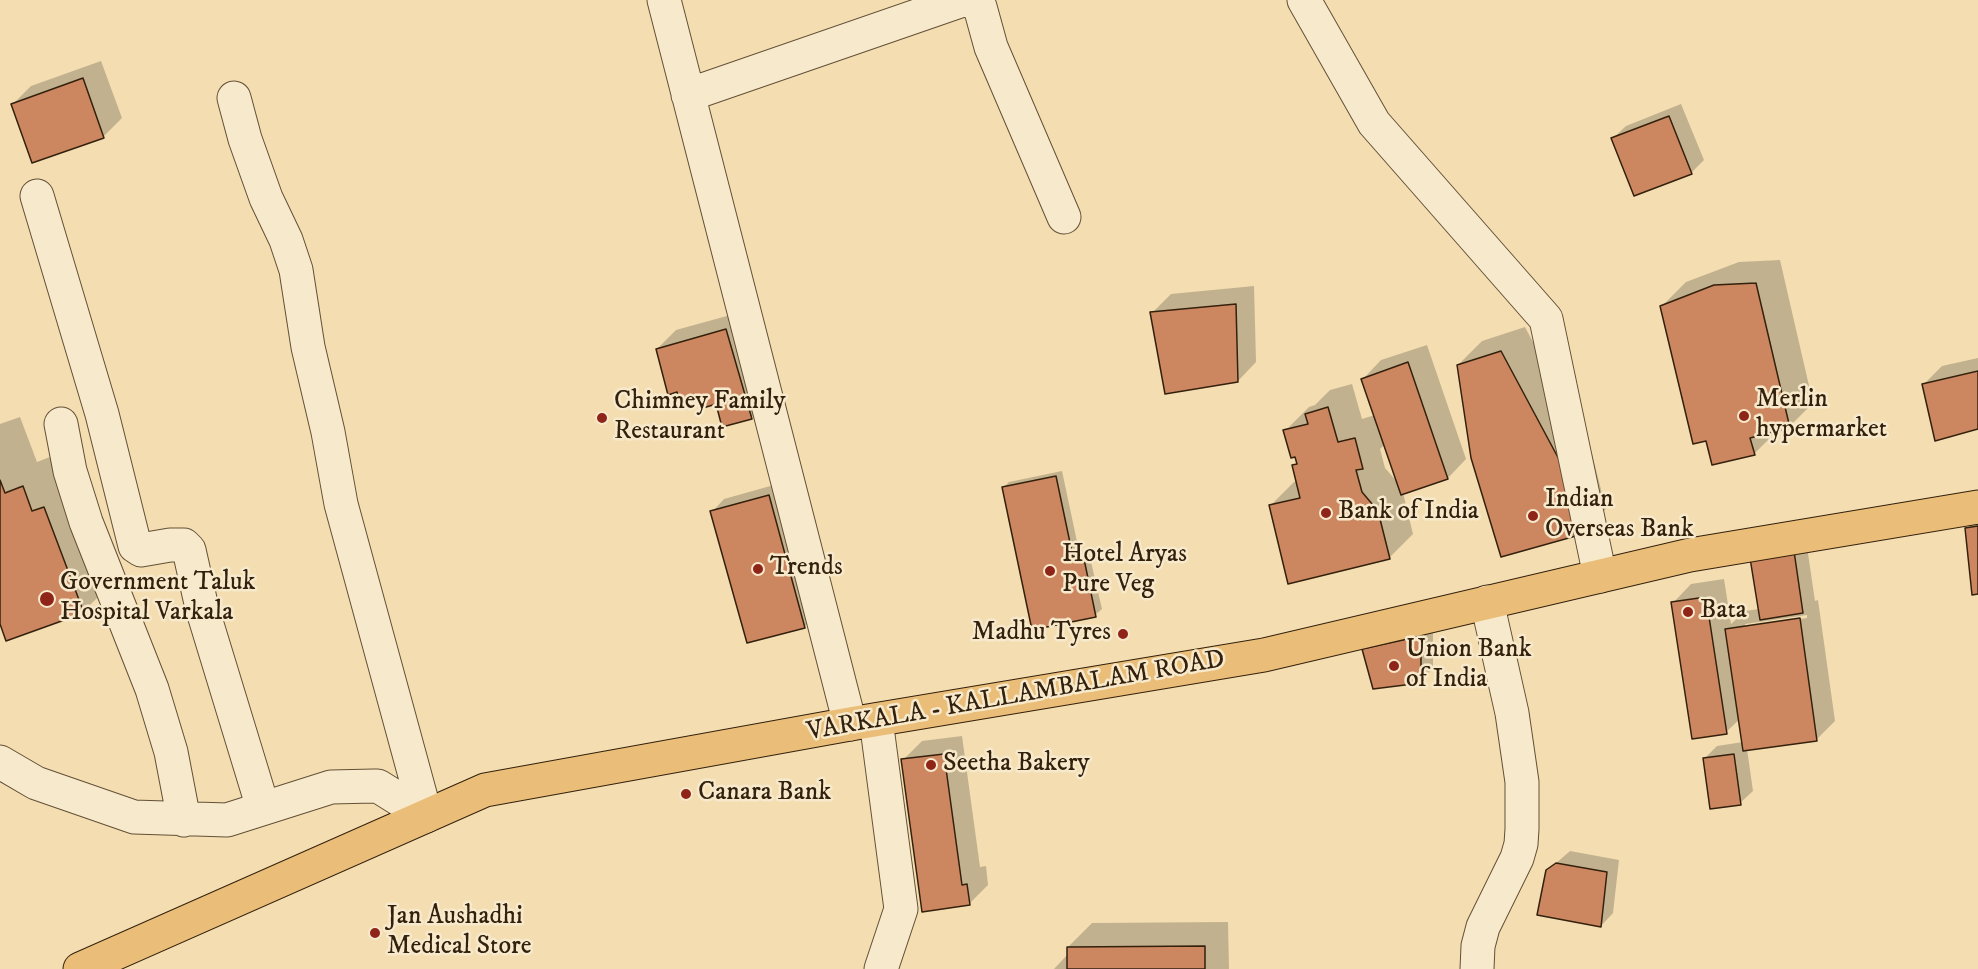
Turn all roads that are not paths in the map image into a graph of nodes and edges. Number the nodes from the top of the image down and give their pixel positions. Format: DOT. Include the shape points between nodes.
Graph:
graph roads {
  1 [pos="664,0"];
  2 [pos="963,0"];
  3 [pos="969,0"];
  4 [pos="1304,0"];
  5 [pos="688,95"];
  6 [pos="234,98"];
  7 [pos="37,196"];
  8 [pos="1064,217"];
  9 [pos="61,424"];
  10 [pos="1978,507"];
  11 [pos="1600,576"];
  12 [pos="1487,602"];
  13 [pos="863,722"];
  14 [pos="0,762"];
  15 [pos="263,808"];
  16 [pos="426,816"];
  17 [pos="184,820"];
  18 [pos="80,969"];
  19 [pos="881,969"];
  20 [pos="1478,969"];
  1 -- 5 [label="street"];
  2 -- 5 [label="street"];
  3 -- 8 [label="street" via="980,7 992,47"];
  4 -- 11 [label="street" via="1374,123 1546,319"];
  5 -- 13 [label="street"];
  6 -- 16 [label="street" via="245,140 296,270 341,504"];
  7 -- 15 [label="street" via="102,414 135,546 141,550 184,545 189,550 202,608"];
  9 -- 17 [label="street" via="86,522 152,689 171,752"];
  10 -- 11 [label="main road, VARKALA - KALLAMBALAM ROAD" via="1690,555"];
  11 -- 12 [label="main road, VARKALA - KALLAMBALAM ROAD"];
  12 -- 13 [label="main road, VARKALA - KALLAMBALAM ROAD" via="1264,655"];
  12 -- 20 [label="street" via="1514,722 1522,782 1522,829 1517,858 1483,927"];
  13 -- 16 [label="main road, VARKALA - KALLAMBALAM ROAD" via="486,790"];
  13 -- 19 [label="street" via="901,909"];
  14 -- 17 [label="street" via="36,783 93,805 134,817"];
  15 -- 16 [label="street" via="331,787 378,786"];
  15 -- 17 [label="street" via="227,820"];
  16 -- 18 [label="main road, VARKALA - KALLAMBALAM ROAD"];
}
